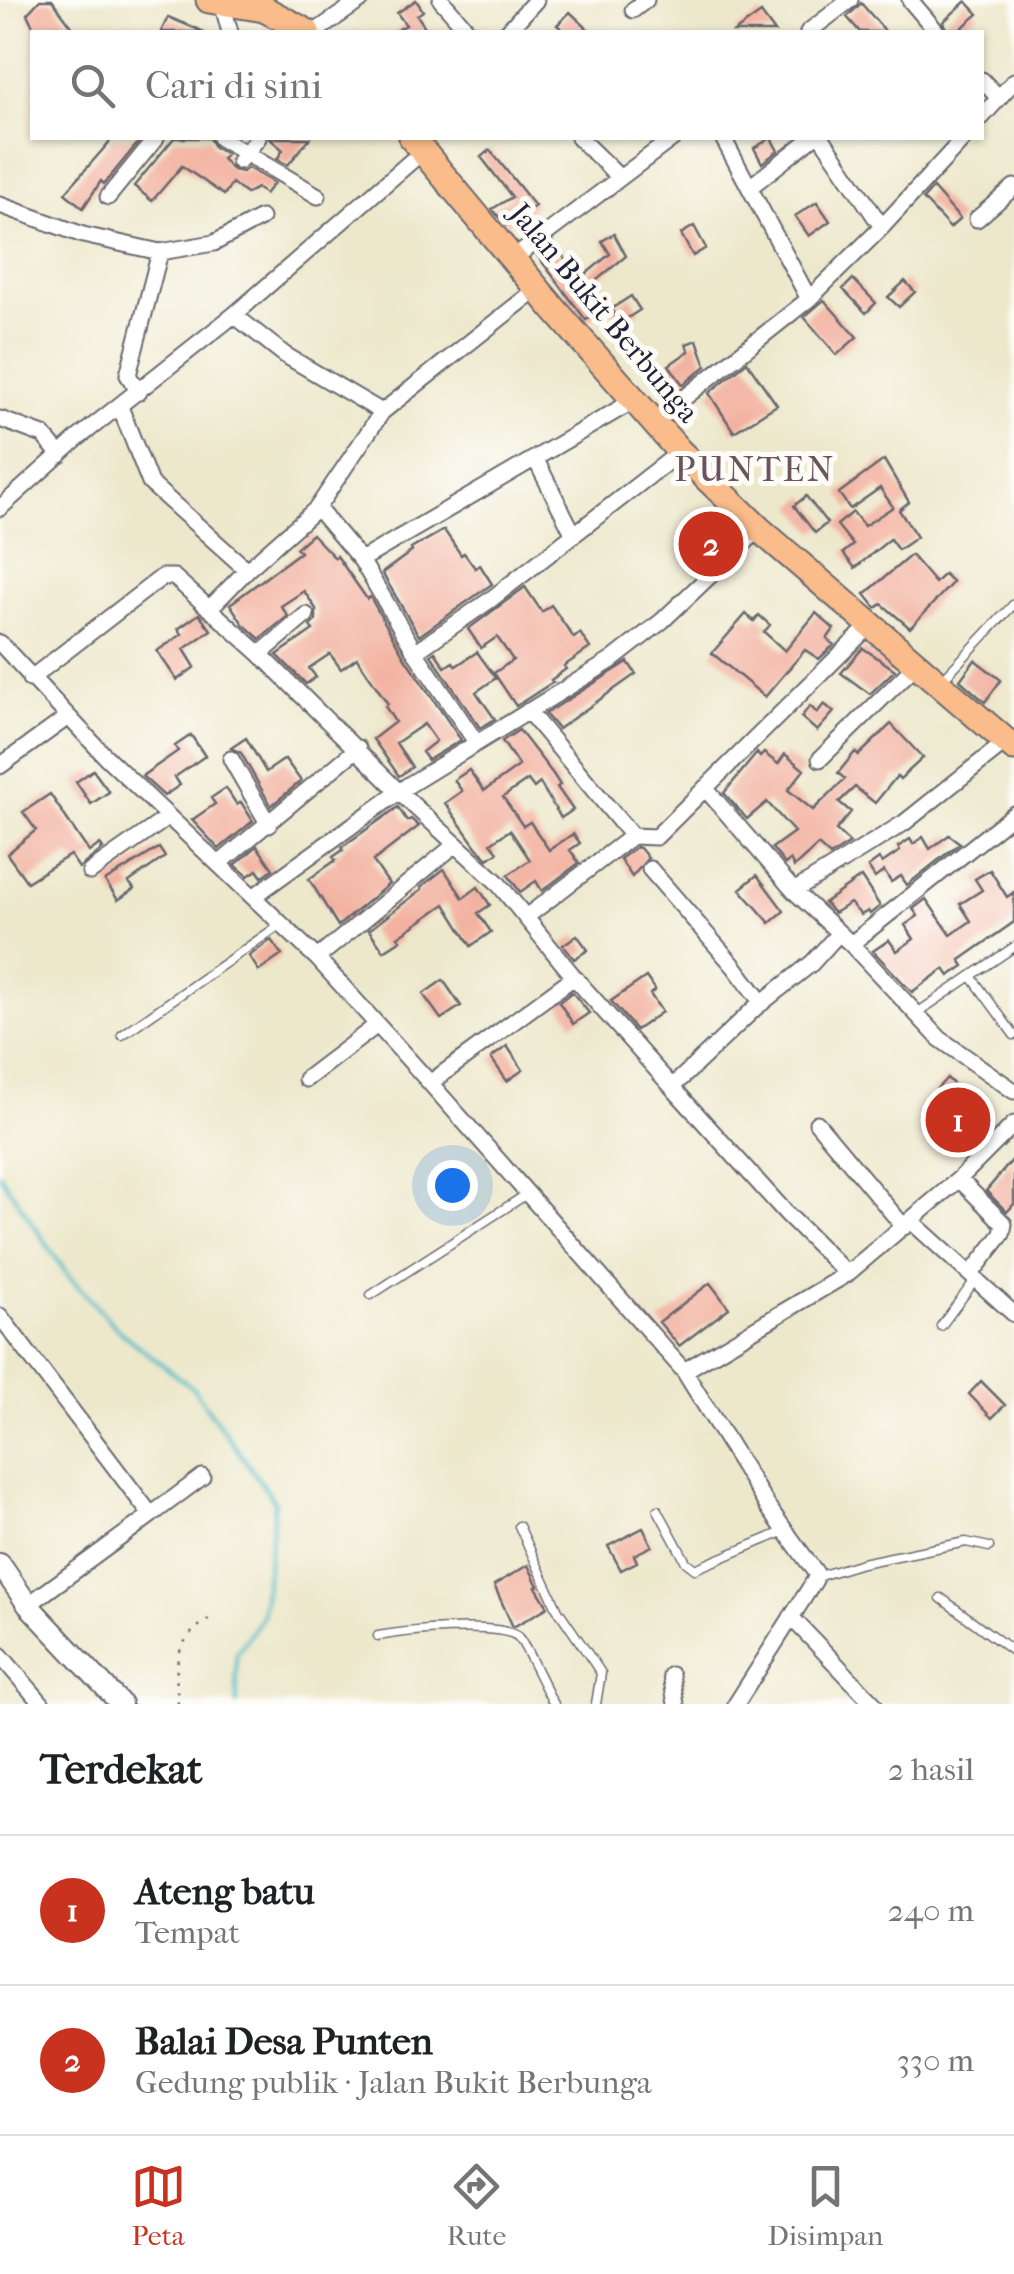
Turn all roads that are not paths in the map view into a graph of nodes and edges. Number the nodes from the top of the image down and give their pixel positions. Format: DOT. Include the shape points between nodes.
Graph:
graph roads {
  1 [pos="362,0"];
  2 [pos="441,0"];
  3 [pos="536,0"];
  4 [pos="910,0"];
  5 [pos="216,2"];
  6 [pos="839,2"];
  7 [pos="282,9"];
  8 [pos="229,30"];
  9 [pos="304,30"];
  10 [pos="318,30"];
  11 [pos="467,30"];
  12 [pos="508,30"];
  13 [pos="810,30"];
  14 [pos="935,30"];
  15 [pos="1014,81"];
  16 [pos="984,82"];
  17 [pos="998,98"];
  18 [pos="984,116"];
  19 [pos="154,140"];
  20 [pos="222,140"];
  21 [pos="256,140"];
  22 [pos="581,140"];
  23 [pos="670,140"];
  24 [pos="724,140"];
  25 [pos="809,140"];
  26 [pos="823,140"];
  27 [pos="962,140"];
  28 [pos="418,144"];
  29 [pos="243,157"];
  30 [pos="619,178"];
  31 [pos="750,186"];
  32 [pos="1014,187"];
  33 [pos="318,196"];
  34 [pos="108,197"];
  35 [pos="0,205"];
  36 [pos="261,218"];
  37 [pos="978,220"];
  38 [pos="882,226"];
  39 [pos="160,252"];
  40 [pos="514,258"];
  41 [pos="537,289"];
  42 [pos="809,299"];
  43 [pos="234,315"];
  44 [pos="139,392"];
  45 [pos="633,402"];
  46 [pos="120,407"];
  47 [pos="382,412"];
  48 [pos="0,419"];
  49 [pos="654,422"];
  50 [pos="680,452"];
  51 [pos="61,454"];
  52 [pos="536,460"];
  53 [pos="0,508"];
  54 [pos="316,508"];
  55 [pos="759,528"];
  56 [pos="573,532"];
  57 [pos="361,560"];
  58 [pos="246,570"];
  59 [pos="1014,604"];
  60 [pos="209,609"];
  61 [pos="306,615"];
  62 [pos="872,624"];
  63 [pos="0,643"];
  64 [pos="415,652"];
  65 [pos="260,654"];
  66 [pos="918,663"];
  67 [pos="30,679"];
  68 [pos="940,682"];
  69 [pos="528,711"];
  70 [pos="68,717"];
  71 [pos="1012,741"];
  72 [pos="476,742"];
  73 [pos="358,748"];
  74 [pos="231,758"];
  75 [pos="820,759"];
  76 [pos="0,766"];
  77 [pos="705,788"];
  78 [pos="399,792"];
  79 [pos="1014,814"];
  80 [pos="167,818"];
  81 [pos="269,824"];
  82 [pos="632,836"];
  83 [pos="456,844"];
  84 [pos="220,863"];
  85 [pos="650,870"];
  86 [pos="90,872"];
  87 [pos="794,891"];
  88 [pos="254,897"];
  89 [pos="526,917"];
  90 [pos="281,924"];
  91 [pos="845,939"];
  92 [pos="1014,947"];
  93 [pos="318,958"];
  94 [pos="971,976"];
  95 [pos="574,977"];
  96 [pos="762,1003"];
  97 [pos="916,1013"];
  98 [pos="377,1025"];
  99 [pos="1014,1035"];
  100 [pos="122,1036"];
  101 [pos="306,1079"];
  102 [pos="430,1083"];
  103 [pos="672,1086"];
  104 [pos="1014,1091"];
  105 [pos="817,1123"];
  106 [pos="1014,1124"];
  107 [pos="959,1180"];
  108 [pos="527,1194"];
  109 [pos="908,1224"];
  110 [pos="847,1274"];
  111 [pos="974,1277"];
  112 [pos="371,1295"];
  113 [pos="1014,1314"];
  114 [pos="0,1316"];
  115 [pos="941,1326"];
  116 [pos="684,1371"];
  117 [pos="202,1477"];
  118 [pos="658,1510"];
  119 [pos="152,1515"];
  120 [pos="519,1526"];
  121 [pos="785,1532"];
  122 [pos="988,1547"];
  123 [pos="0,1564"];
  124 [pos="816,1577"];
  125 [pos="941,1598"];
  126 [pos="28,1605"];
  127 [pos="791,1617"];
  128 [pos="378,1636"];
  129 [pos="1014,1652"];
  130 [pos="0,1655"];
  131 [pos="670,1675"];
  132 [pos="42,1704"];
  133 [pos="121,1704"];
  134 [pos="554,1704"];
  135 [pos="596,1704"];
  136 [pos="676,1704"];
  137 [pos="736,1704"];
  138 [pos="874,1704"];
  1 -- 10 [label="street"];
  2 -- 11 [label="street"];
  3 -- 12 [label="street"];
  4 -- 14 [label="street"];
  5 -- 7 [label="main road"];
  5 -- 8 [label="street"];
  6 -- 13 [label="street"];
  7 -- 9 [label="main road"];
  15 -- 17 [label="street"];
  16 -- 17 [label="street"];
  17 -- 18 [label="street"];
  19 -- 34 [label="street"];
  20 -- 29 [label="street"];
  21 -- 29 [label="street"];
  22 -- 30 [label="street"];
  23 -- 30 [label="street"];
  24 -- 31 [label="street"];
  25 -- 31 [label="street"];
  26 -- 38 [label="street"];
  27 -- 38 [label="street"];
  28 -- 40 [label="main road, Jalan Bukit Berbunga"];
  28 -- 43 [label="street"];
  29 -- 33 [label="street"];
  30 -- 40 [label="street"];
  31 -- 42 [label="street"];
  32 -- 37 [label="street"];
  35 -- 39 [label="street" via="83,235"];
  36 -- 39 [label="street" via="214,243"];
  38 -- 42 [label="street"];
  39 -- 44 [label="street" via="128,375"];
  40 -- 41 [label="main road, Jalan Bukit Berbunga"];
  41 -- 45 [label="main road, Jalan Bukit Berbunga"];
  41 -- 47 [label="street"];
  42 -- 49 [label="street"];
  43 -- 44 [label="street"];
  43 -- 47 [label="street"];
  44 -- 46 [label="street"];
  45 -- 49 [label="main road, Jalan Bukit Berbunga"];
  45 -- 52 [label="street"];
  46 -- 51 [label="street"];
  46 -- 58 [label="street" via="150,483"];
  47 -- 54 [label="street"];
  48 -- 51 [label="street" via="43,435"];
  49 -- 50 [label="main road, Jalan Bukit Berbunga"];
  50 -- 55 [label="main road, Jalan Bukit Berbunga"];
  50 -- 56 [label="street"];
  51 -- 53 [label="street"];
  52 -- 56 [label="street"];
  52 -- 57 [label="street"];
  54 -- 57 [label="street"];
  54 -- 58 [label="street"];
  55 -- 62 [label="main road, Jalan Bukit Berbunga"];
  55 -- 69 [label="street" via="612,660"];
  56 -- 64 [label="street"];
  57 -- 64 [label="street"];
  58 -- 60 [label="street"];
  59 -- 68 [label="lane"];
  60 -- 65 [label="street"];
  60 -- 67 [label="street" via="174,577 164,576"];
  61 -- 65 [label="street"];
  62 -- 66 [label="main road, Jalan Bukit Berbunga"];
  62 -- 77 [label="street"];
  63 -- 67 [label="street"];
  64 -- 72 [label="street"];
  65 -- 73 [label="street"];
  66 -- 68 [label="main road, Jalan Bukit Berbunga"];
  66 -- 75 [label="street"];
  67 -- 70 [label="street"];
  68 -- 71 [label="main road, Jalan Bukit Berbunga"];
  69 -- 72 [label="street"];
  69 -- 82 [label="street"];
  70 -- 76 [label="street"];
  70 -- 80 [label="street"];
  71 -- 87 [label="street" via="904,822"];
  72 -- 78 [label="street"];
  73 -- 78 [label="street"];
  73 -- 81 [label="street"];
  74 -- 81 [label="street"];
  77 -- 82 [label="street" via="663,832"];
  77 -- 87 [label="street"];
  78 -- 83 [label="street"];
  78 -- 88 [label="street"];
  79 -- 91 [label="street"];
  80 -- 84 [label="street"];
  80 -- 86 [label="street"];
  81 -- 84 [label="street"];
  82 -- 89 [label="street"];
  83 -- 89 [label="street"];
  83 -- 93 [label="street"];
  84 -- 88 [label="street"];
  85 -- 96 [label="street"];
  87 -- 91 [label="street"];
  88 -- 90 [label="street"];
  89 -- 95 [label="street"];
  90 -- 93 [label="street"];
  90 -- 100 [label="lane"];
  91 -- 96 [label="street"];
  91 -- 97 [label="street"];
  92 -- 94 [label="lane"];
  93 -- 98 [label="street"];
  94 -- 97 [label="lane"];
  94 -- 99 [label="lane"];
  95 -- 102 [label="street"];
  95 -- 103 [label="street"];
  96 -- 103 [label="street"];
  97 -- 104 [label="street" via="952,1050"];
  98 -- 101 [label="street"];
  98 -- 102 [label="street"];
  102 -- 108 [label="street"];
  103 -- 110 [label="street"];
  105 -- 109 [label="street"];
  106 -- 107 [label="street"];
  107 -- 109 [label="street"];
  107 -- 111 [label="street" via="1004,1224"];
  108 -- 112 [label="lane"];
  108 -- 116 [label="street"];
  109 -- 110 [label="street"];
  109 -- 111 [label="street"];
  110 -- 116 [label="street"];
  111 -- 113 [label="street"];
  111 -- 115 [label="lane"];
  114 -- 119 [label="street"];
  116 -- 121 [label="street"];
  117 -- 119 [label="street"];
  118 -- 121 [label="lane" via="695,1570"];
  119 -- 126 [label="street"];
  120 -- 135 [label="lane" via="558,1610 601,1672"];
  121 -- 124 [label="street"];
  122 -- 124 [label="lane" via="966,1542"];
  123 -- 126 [label="street"];
  124 -- 127 [label="street"];
  125 -- 129 [label="lane"];
  126 -- 133 [label="street"];
  127 -- 137 [label="street"];
  127 -- 138 [label="street"];
  128 -- 134 [label="lane" via="438,1629 517,1636"];
  130 -- 132 [label="street"];
  131 -- 136 [label="street"];
}
